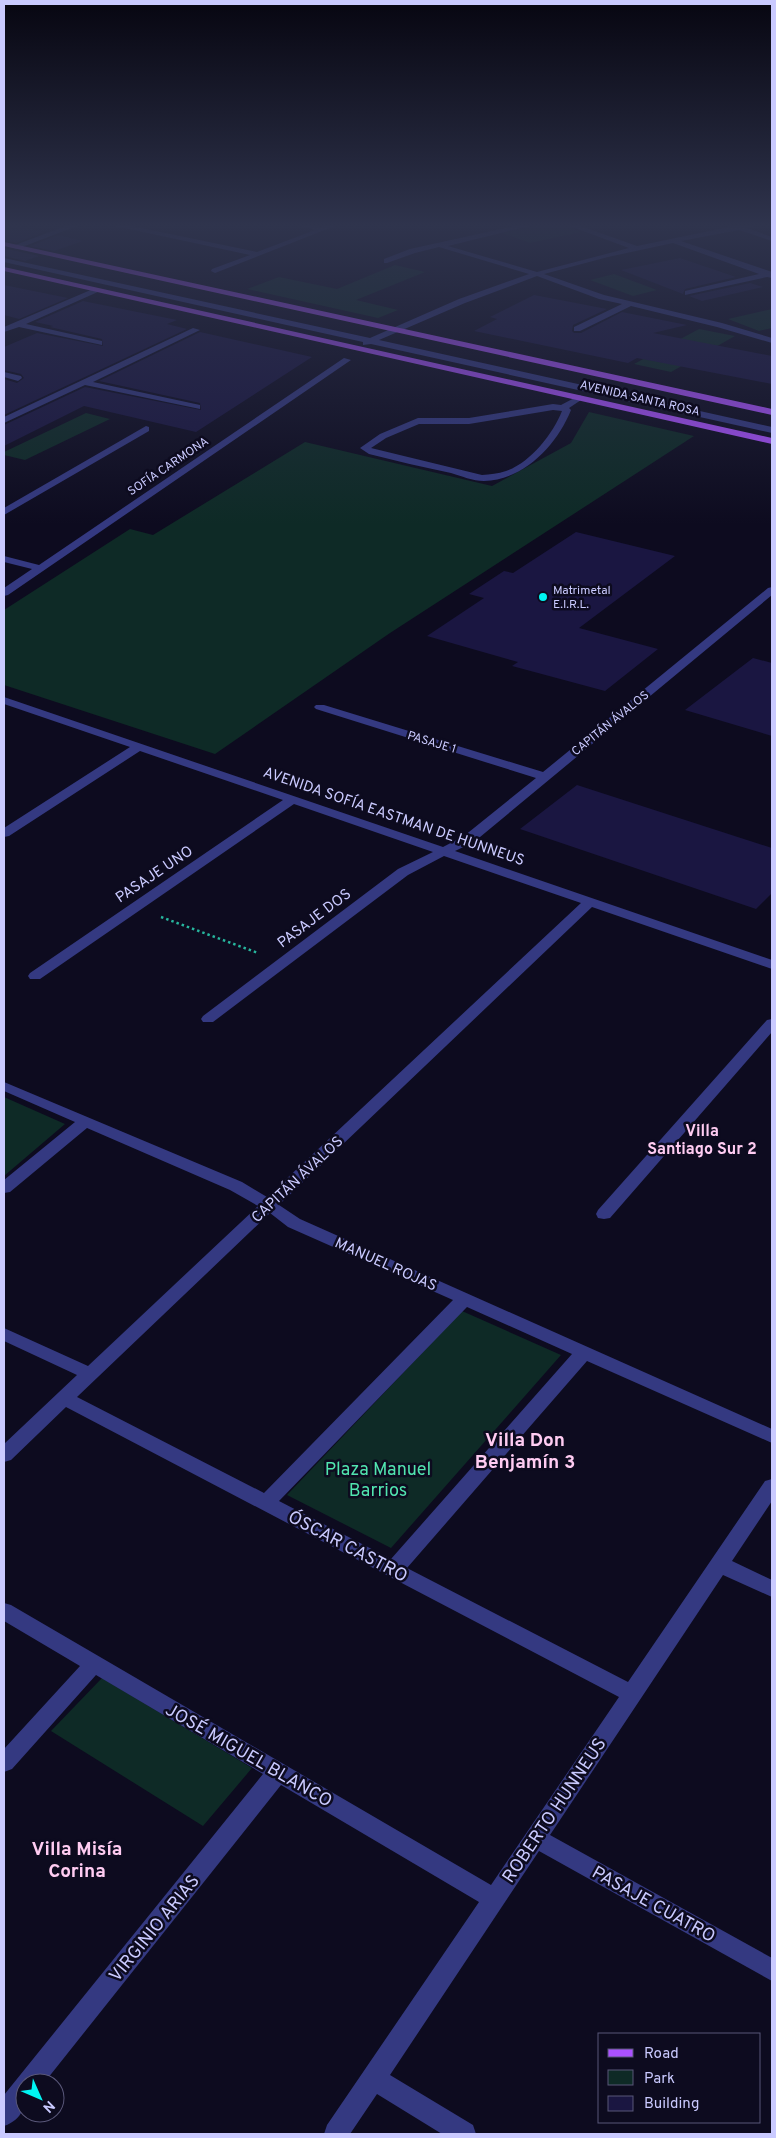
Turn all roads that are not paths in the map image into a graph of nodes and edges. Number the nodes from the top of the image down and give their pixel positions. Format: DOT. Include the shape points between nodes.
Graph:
graph roads {
  1 [pos="19,324"];
  2 [pos="247,324"];
  3 [pos="289,324"];
  4 [pos="326,324"];
  5 [pos="366,324"];
  6 [pos="409,324"];
  7 [pos="588,324"];
  8 [pos="714,324"];
  9 [pos="577,329"];
  10 [pos="4,330"];
  11 [pos="196,330"];
  12 [pos="395,330"];
  13 [pos="381,336"];
  14 [pos="772,341"];
  15 [pos="370,342"];
  16 [pos="99,343"];
  17 [pos="356,348"];
  18 [pos="347,360"];
  19 [pos="4,374"];
  20 [pos="18,378"];
  21 [pos="83,382"];
  22 [pos="580,398"];
  23 [pos="197,407"];
  24 [pos="562,408"];
  25 [pos="772,412"];
  26 [pos="4,420"];
  27 [pos="772,421"];
  28 [pos="146,429"];
  29 [pos="772,430"];
  30 [pos="772,441"];
  31 [pos="4,512"];
  32 [pos="4,558"];
  33 [pos="40,568"];
  34 [pos="772,590"];
  35 [pos="4,593"];
  36 [pos="4,700"];
  37 [pos="320,706"];
  38 [pos="140,746"];
  39 [pos="545,777"];
  40 [pos="293,799"];
  41 [pos="4,834"];
  42 [pos="445,851"];
  43 [pos="590,902"];
  44 [pos="772,965"];
  45 [pos="35,976"];
  46 [pos="208,1019"];
  47 [pos="772,1023"];
  48 [pos="4,1086"];
  49 [pos="86,1121"];
  50 [pos="4,1188"];
  51 [pos="269,1205"];
  52 [pos="604,1214"];
  53 [pos="464,1299"];
  54 [pos="4,1334"];
  55 [pos="584,1352"];
  56 [pos="90,1374"];
  57 [pos="64,1398"];
  58 [pos="772,1436"];
  59 [pos="4,1455"];
  60 [pos="772,1486"];
  61 [pos="266,1503"];
  62 [pos="720,1564"];
  63 [pos="393,1570"];
  64 [pos="772,1589"];
  65 [pos="4,1611"];
  66 [pos="94,1664"];
  67 [pos="632,1694"];
  68 [pos="4,1763"];
  69 [pos="278,1772"];
  70 [pos="535,1838"];
  71 [pos="494,1899"];
  72 [pos="772,1970"];
  73 [pos="37,2073"];
  74 [pos="374,2078"];
  75 [pos="15,2100"];
  76 [pos="4,2114"];
  77 [pos="336,2134"];
  78 [pos="464,2134"];
  1 -- 10 [label="street"];
  1 -- 16 [label="street"];
  2 -- 17 [label="main road, AVENIDA SANTA ROSA"];
  3 -- 15 [label="street"];
  4 -- 13 [label="street"];
  5 -- 12 [label="main road, AVENIDA SANTA ROSA"];
  6 -- 12 [label="street"];
  7 -- 9 [label="street"];
  8 -- 14 [label="street"];
  11 -- 21 [label="street"];
  12 -- 13 [label="street"];
  12 -- 25 [label="main road, AVENIDA SANTA ROSA"];
  13 -- 15 [label="street"];
  13 -- 27 [label="street"];
  15 -- 17 [label="street"];
  15 -- 29 [label="street"];
  17 -- 22 [label="main road, AVENIDA SANTA ROSA"];
  18 -- 33 [label="street, SOFÍA CARMONA"];
  19 -- 20 [label="street"];
  21 -- 23 [label="street"];
  21 -- 26 [label="street"];
  22 -- 24 [label="street"];
  22 -- 30 [label="main road, AVENIDA SANTA ROSA"];
  24 -- 24 [label="street" via="469,421 418,422 401,427 365,448 482,478 498,476 516,470 541,449 564,419 567,410"];
  28 -- 31 [label="street"];
  32 -- 33 [label="street"];
  33 -- 35 [label="street, SOFÍA CARMONA"];
  34 -- 39 [label="street, CAPITÁN ÁVALOS"];
  36 -- 38 [label="street, AVENIDA SOFÍA EASTMAN DE HUNNEUS"];
  37 -- 39 [label="street, PASAJE 1"];
  38 -- 40 [label="street, AVENIDA SOFÍA EASTMAN DE HUNNEUS"];
  38 -- 41 [label="street"];
  39 -- 42 [label="street, CAPITÁN ÁVALOS" via="470,839"];
  40 -- 42 [label="street, AVENIDA SOFÍA EASTMAN DE HUNNEUS"];
  40 -- 45 [label="street, PASAJE UNO"];
  42 -- 43 [label="street, AVENIDA SOFÍA EASTMAN DE HUNNEUS"];
  42 -- 46 [label="street, PASAJE DOS" via="403,872"];
  43 -- 44 [label="street, AVENIDA SOFÍA EASTMAN DE HUNNEUS"];
  43 -- 51 [label="street, CAPITÁN ÁVALOS"];
  47 -- 52 [label="street"];
  48 -- 49 [label="street, MANUEL ROJAS"];
  49 -- 50 [label="street"];
  49 -- 51 [label="street, MANUEL ROJAS" via="236,1186"];
  51 -- 53 [label="street, MANUEL ROJAS" via="294,1223"];
  51 -- 56 [label="street, CAPITÁN ÁVALOS"];
  53 -- 55 [label="street, MANUEL ROJAS"];
  53 -- 61 [label="street"];
  54 -- 56 [label="street"];
  55 -- 58 [label="street, MANUEL ROJAS"];
  55 -- 63 [label="street"];
  56 -- 57 [label="street, CAPITÁN ÁVALOS"];
  57 -- 59 [label="street, CAPITÁN ÁVALOS"];
  57 -- 61 [label="street, ÓSCAR CASTRO"];
  60 -- 62 [label="street, ROBERTO HUNNEUS"];
  61 -- 63 [label="street, ÓSCAR CASTRO"];
  62 -- 64 [label="street"];
  62 -- 67 [label="street, ROBERTO HUNNEUS"];
  63 -- 67 [label="street, ÓSCAR CASTRO"];
  65 -- 66 [label="street, JOSÉ MIGUEL BLANCO"];
  66 -- 68 [label="street"];
  66 -- 69 [label="street, JOSÉ MIGUEL BLANCO"];
  67 -- 70 [label="street, ROBERTO HUNNEUS"];
  69 -- 71 [label="street, JOSÉ MIGUEL BLANCO"];
  69 -- 73 [label="street, VIRGINIO ARIAS"];
  70 -- 71 [label="street, ROBERTO HUNNEUS"];
  70 -- 72 [label="street, PASAJE CUATRO"];
  71 -- 74 [label="street, ROBERTO HUNNEUS"];
  74 -- 77 [label="street, ROBERTO HUNNEUS"];
  74 -- 78 [label="street"];
  75 -- 76 [label="street"];
}
